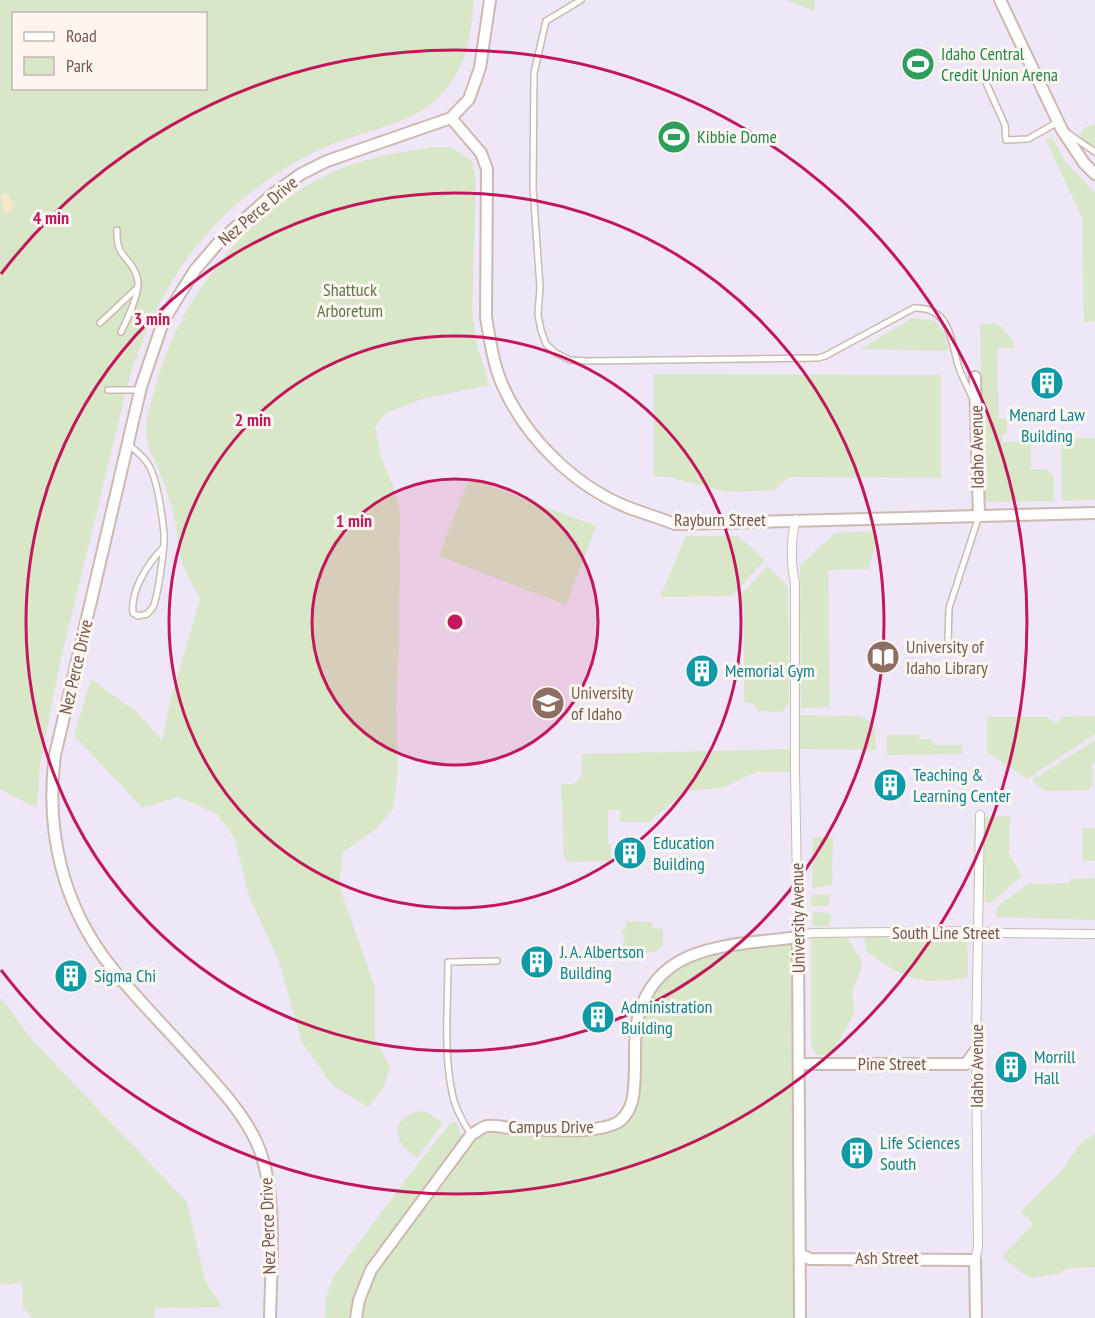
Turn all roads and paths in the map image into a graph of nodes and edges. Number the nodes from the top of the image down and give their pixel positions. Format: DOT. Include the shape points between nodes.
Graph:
graph roads {
  1 [pos="490,0"];
  2 [pos="581,0"];
  3 [pos="1000,0"];
  4 [pos="983,76"];
  5 [pos="451,118"];
  6 [pos="1060,126"];
  7 [pos="1095,152"];
  8 [pos="1095,174"];
  9 [pos="117,230"];
  10 [pos="138,287"];
  11 [pos="100,323"];
  12 [pos="121,332"];
  13 [pos="975,377"];
  14 [pos="108,390"];
  15 [pos="141,390"];
  16 [pos="976,404"];
  17 [pos="128,444"];
  18 [pos="1095,513"];
  19 [pos="979,516"];
  20 [pos="796,519"];
  21 [pos="163,548"];
  22 [pos="948,641"];
  23 [pos="980,815"];
  24 [pos="978,931"];
  25 [pos="1095,934"];
  26 [pos="798,937"];
  27 [pos="497,962"];
  28 [pos="976,1050"];
  29 [pos="800,1064"];
  30 [pos="471,1135"];
  31 [pos="800,1254"];
  32 [pos="975,1260"];
  33 [pos="270,1318"];
  34 [pos="356,1318"];
  35 [pos="800,1318"];
  36 [pos="976,1318"];
  1 -- 5 [label="street" via="480,68 469,99"];
  2 -- 16 [label="lane" via="546,21 534,73 533,215 540,288 538,315 546,344 556,353 578,361 818,358 914,308 923,308 940,315 948,327 960,370"];
  3 -- 6 [label="street"];
  4 -- 6 [label="lane" via="1005,125 1006,140 1028,139"];
  5 -- 15 [label="street, Nez Perce Drive" via="327,161 301,174 245,217 195,270 178,297 163,322"];
  5 -- 20 [label="street, Rayburn Street" via="486,164 489,340 506,392 537,440 583,482 625,506 675,524"];
  6 -- 7 [label="lane"];
  6 -- 8 [label="street" via="1083,163"];
  9 -- 10 [label="lane" via="119,252 138,278"];
  10 -- 11 [label="lane"];
  10 -- 12 [label="lane"];
  13 -- 16 [label="street, Idaho Avenue"];
  14 -- 15 [label="lane"];
  15 -- 17 [label="street, Nez Perce Drive"];
  16 -- 19 [label="street, Idaho Avenue"];
  17 -- 21 [label="lane" via="149,465 164,535"];
  17 -- 33 [label="street, Nez Perce Drive" via="55,755 51,804 54,835 72,898 94,942 111,967 229,1099 255,1138 266,1168 270,1202"];
  18 -- 19 [label="street, Rayburn Street"];
  19 -- 20 [label="street, Rayburn Street"];
  19 -- 22 [label="lane" via="949,608"];
  20 -- 26 [label="street, University Avenue" via="791,565 795,584"];
  21 -- 21 [label="lane" via="153,607 147,615 138,616 132,605 150,562"];
  23 -- 24 [label="street, Idaho Avenue"];
  24 -- 25 [label="street, South Line Street"];
  24 -- 26 [label="street, South Line Street" via="811,933"];
  24 -- 28 [label="street, Idaho Avenue"];
  26 -- 29 [label="street, University Avenue"];
  26 -- 30 [label="street, Campus Drive" via="691,954 657,978 646,993 637,1020 635,1088 632,1103 621,1120 590,1129 486,1126"];
  27 -- 30 [label="lane" via="448,962 448,1057 453,1098"];
  28 -- 29 [label="street, Pine Street" via="966,1064"];
  28 -- 32 [label="street, Idaho Avenue"];
  29 -- 31 [label="street, University Avenue"];
  30 -- 34 [label="street" via="372,1270"];
  31 -- 32 [label="street, Ash Street" via="810,1259"];
  31 -- 35 [label="street, University Avenue"];
  32 -- 36 [label="street, Idaho Avenue"];
}
